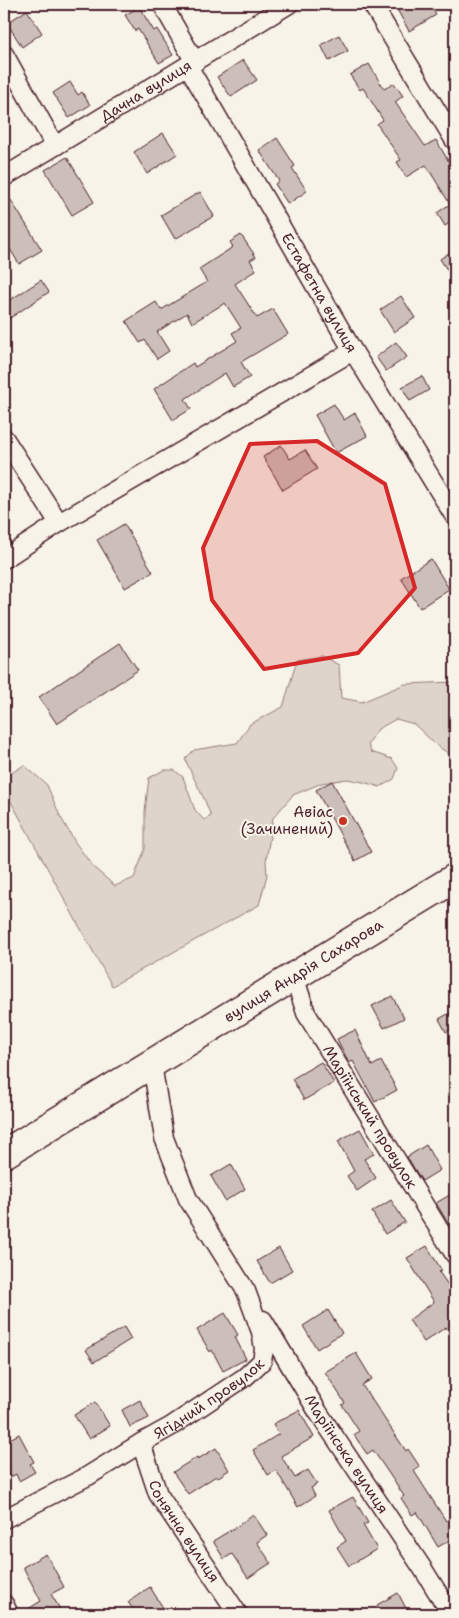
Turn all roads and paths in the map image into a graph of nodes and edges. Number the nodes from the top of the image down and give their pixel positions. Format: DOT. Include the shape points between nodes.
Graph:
graph roads {
  1 [pos="162,4"];
  2 [pos="289,4"];
  3 [pos="372,4"];
  4 [pos="4,54"];
  5 [pos="192,64"];
  6 [pos="455,141"];
  7 [pos="55,146"];
  8 [pos="4,177"];
  9 [pos="353,351"];
  10 [pos="4,438"];
  11 [pos="455,517"];
  12 [pos="58,523"];
  13 [pos="4,558"];
  14 [pos="455,878"];
  15 [pos="294,976"];
  16 [pos="152,1064"];
  17 [pos="4,1154"];
  18 [pos="455,1255"];
  19 [pos="246,1291"];
  20 [pos="141,1443"];
  21 [pos="4,1520"];
  22 [pos="4,1604"];
  23 [pos="9,1614"];
  24 [pos="238,1614"];
  25 [pos="451,1614"];
  1 -- 5 [label="street, Естафетна вулиця"];
  2 -- 5 [label="street, Дачна вулиця"];
  3 -- 6 [label="street"];
  4 -- 7 [label="street"];
  5 -- 7 [label="street, Дачна вулиця"];
  5 -- 9 [label="street, Естафетна вулиця"];
  7 -- 8 [label="street, Дачна вулиця"];
  9 -- 11 [label="street, Естафетна вулиця"];
  9 -- 12 [label="street"];
  10 -- 12 [label="street"];
  12 -- 13 [label="street"];
  14 -- 15 [label="main road, вулиця Андрія Сахарова"];
  15 -- 16 [label="main road, вулиця Андрія Сахарова"];
  15 -- 18 [label="street, Маріїнський провулок" via="306,1013"];
  16 -- 17 [label="main road, вулиця Андрія Сахарова"];
  16 -- 19 [label="street, Ягідний провулок" via="164,1138 188,1199"];
  19 -- 20 [label="street, Ягідний провулок" via="262,1340 262,1361 218,1396"];
  19 -- 25 [label="street, Маріїнська вулиця" via="318,1412"];
  20 -- 21 [label="street, Ягідний провулок" via="88,1476"];
  20 -- 24 [label="street, Сонячна вулиця" via="158,1494"];
  22 -- 23 [label="street"];
}
